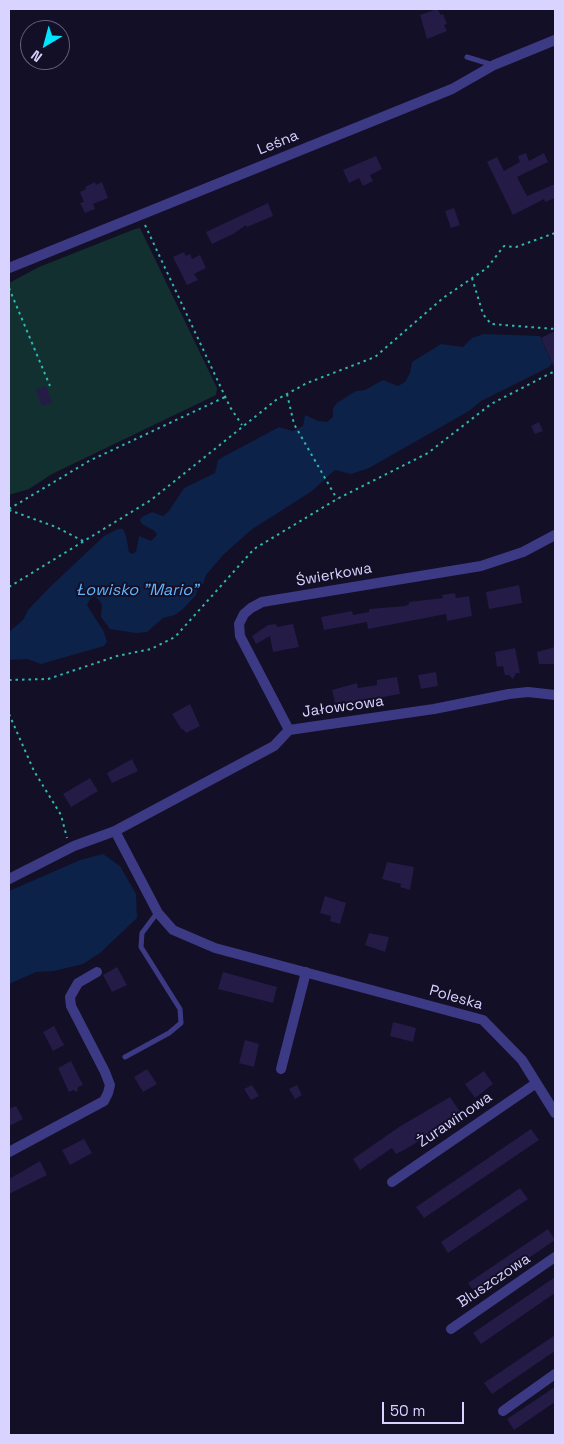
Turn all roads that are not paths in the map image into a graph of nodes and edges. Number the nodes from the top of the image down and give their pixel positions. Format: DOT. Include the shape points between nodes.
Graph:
graph roads {
  1 [pos="555,40"];
  2 [pos="467,57"];
  3 [pos="494,65"];
  4 [pos="9,268"];
  5 [pos="555,535"];
  6 [pos="555,695"];
  7 [pos="289,730"];
  8 [pos="116,831"];
  9 [pos="9,879"];
  10 [pos="158,912"];
  11 [pos="97,972"];
  12 [pos="306,972"];
  13 [pos="125,1057"];
  14 [pos="281,1069"];
  15 [pos="535,1084"];
  16 [pos="555,1113"];
  17 [pos="9,1152"];
  18 [pos="392,1182"];
  19 [pos="555,1257"];
  20 [pos="451,1329"];
  21 [pos="555,1374"];
  22 [pos="503,1411"];
  1 -- 3 [label="street, Leśna"];
  2 -- 3 [label="lane"];
  3 -- 4 [label="street, Leśna" via="452,89"];
  5 -- 7 [label="street, Świerkowa" via="523,552 481,566 262,602 251,608 239,624 240,636"];
  6 -- 7 [label="street, Jałowcowa" via="509,694 434,709"];
  7 -- 8 [label="street, Jałowcowa" via="274,746"];
  8 -- 9 [label="street, Jałowcowa" via="72,847"];
  8 -- 10 [label="street, Poleska"];
  10 -- 12 [label="street, Poleska" via="173,930 202,943"];
  10 -- 13 [label="lane" via="142,933 141,947 180,1009 181,1023"];
  11 -- 17 [label="street" via="78,983 70,997 71,1006 110,1085 104,1102"];
  12 -- 14 [label="street"];
  12 -- 15 [label="street, Poleska" via="483,1020 515,1051"];
  15 -- 16 [label="street, Poleska"];
  15 -- 18 [label="street, Żurawinowa"];
  19 -- 20 [label="street, Bluszczowa"];
  21 -- 22 [label="street"];
}
